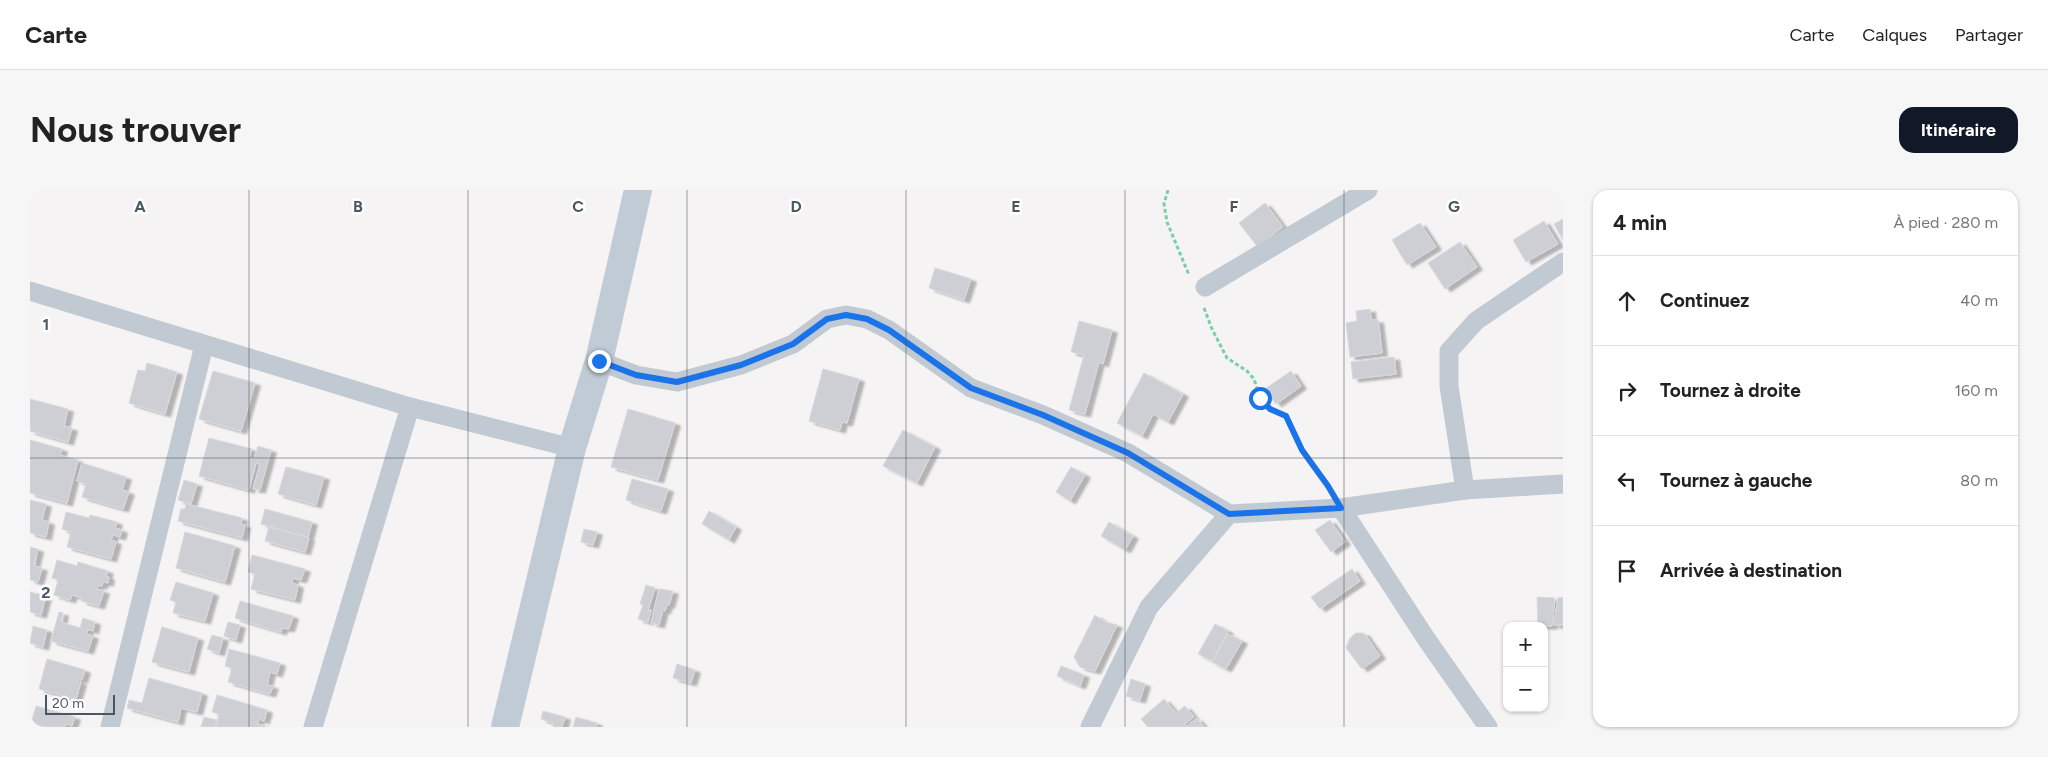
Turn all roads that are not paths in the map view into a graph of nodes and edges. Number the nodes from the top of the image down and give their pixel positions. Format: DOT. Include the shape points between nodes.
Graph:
graph roads {
  1 [pos="638,190"];
  2 [pos="1368,190"];
  3 [pos="1563,262"];
  4 [pos="30,291"];
  5 [pos="1200,291"];
  6 [pos="204,345"];
  7 [pos="599,361"];
  8 [pos="410,407"];
  9 [pos="572,448"];
  10 [pos="1563,484"];
  11 [pos="1465,490"];
  12 [pos="1341,508"];
  13 [pos="1229,514"];
  14 [pos="110,727"];
  15 [pos="313,727"];
  16 [pos="505,727"];
  17 [pos="1090,727"];
  18 [pos="1488,727"];
  1 -- 7 [label="street"];
  2 -- 5 [label="street"];
  3 -- 11 [label="street" via="1476,321 1449,351 1449,386"];
  4 -- 6 [label="street"];
  6 -- 8 [label="street"];
  6 -- 14 [label="street"];
  7 -- 9 [label="street"];
  7 -- 13 [label="street" via="636,375 677,382 741,365 793,344 827,319 846,315 867,319 971,388 1043,415 1128,453"];
  8 -- 9 [label="street"];
  8 -- 15 [label="street"];
  9 -- 16 [label="street"];
  10 -- 11 [label="street"];
  11 -- 12 [label="street"];
  12 -- 13 [label="street"];
  12 -- 18 [label="street"];
  13 -- 17 [label="street" via="1149,607"];
}
